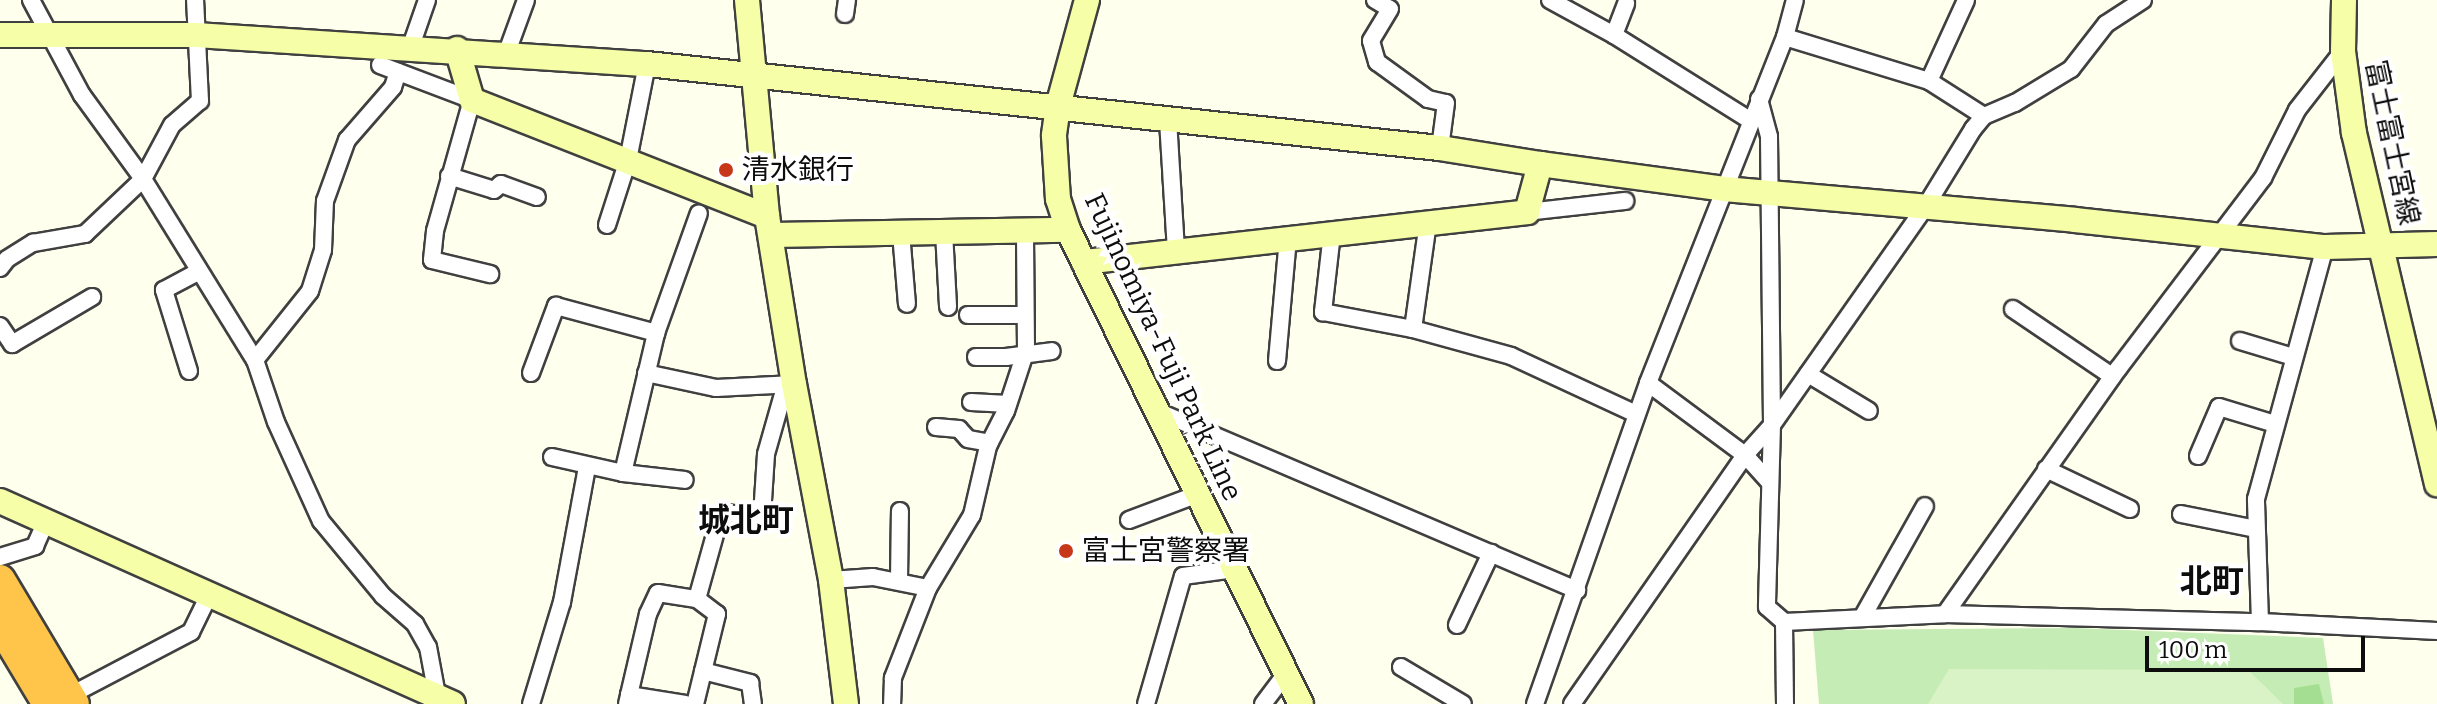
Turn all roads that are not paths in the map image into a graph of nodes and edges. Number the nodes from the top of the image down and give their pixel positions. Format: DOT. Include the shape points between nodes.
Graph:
graph roads {
  1 [pos="31,0"];
  2 [pos="195,0"];
  3 [pos="427,0"];
  4 [pos="526,0"];
  5 [pos="747,0"];
  6 [pos="1087,0"];
  7 [pos="1375,0"];
  8 [pos="1550,0"];
  9 [pos="1795,0"];
  10 [pos="1966,0"];
  11 [pos="2143,0"];
  12 [pos="2344,0"];
  13 [pos="1626,3"];
  14 [pos="0,35"];
  15 [pos="47,35"];
  16 [pos="196,35"];
  17 [pos="1614,35"];
  18 [pos="1785,37"];
  19 [pos="411,46"];
  20 [pos="457,49"];
  21 [pos="2343,51"];
  22 [pos="507,52"];
  23 [pos="647,64"];
  24 [pos="380,65"];
  25 [pos="398,72"];
  26 [pos="752,73"];
  27 [pos="1929,81"];
  28 [pos="1759,99"];
  29 [pos="472,100"];
  30 [pos="1058,106"];
  31 [pos="1984,116"];
  32 [pos="1168,120"];
  33 [pos="1751,121"];
  34 [pos="1440,148"];
  35 [pos="628,160"];
  36 [pos="1540,164"];
  37 [pos="449,176"];
  38 [pos="143,179"];
  39 [pos="1724,189"];
  40 [pos="1768,192"];
  41 [pos="537,197"];
  42 [pos="1625,201"];
  43 [pos="1924,209"];
  44 [pos="1527,212"];
  45 [pos="699,213"];
  46 [pos="1428,222"];
  47 [pos="607,225"];
  48 [pos="769,226"];
  49 [pos="1025,230"];
  50 [pos="1068,230"];
  51 [pos="944,232"];
  52 [pos="901,233"];
  53 [pos="1332,233"];
  54 [pos="2221,235"];
  55 [pos="1288,238"];
  56 [pos="2437,244"];
  57 [pos="2383,245"];
  58 [pos="2325,247"];
  59 [pos="1176,251"];
  60 [pos="1084,262"];
  61 [pos="0,268"];
  62 [pos="198,272"];
  63 [pos="490,274"];
  64 [pos="92,297"];
  65 [pos="907,304"];
  66 [pos="948,307"];
  67 [pos="2013,309"];
  68 [pos="968,315"];
  69 [pos="1025,315"];
  70 [pos="0,326"];
  71 [pos="1413,329"];
  72 [pos="656,333"];
  73 [pos="2240,341"];
  74 [pos="1052,351"];
  75 [pos="1026,352"];
  76 [pos="976,357"];
  77 [pos="2293,357"];
  78 [pos="255,360"];
  79 [pos="1277,361"];
  80 [pos="189,371"];
  81 [pos="531,373"];
  82 [pos="646,373"];
  83 [pos="1808,374"];
  84 [pos="2112,376"];
  85 [pos="1648,383"];
  86 [pos="790,384"];
  87 [pos="971,402"];
  88 [pos="1008,404"];
  89 [pos="1157,411"];
  90 [pos="1869,411"];
  91 [pos="1636,414"];
  92 [pos="2275,424"];
  93 [pos="1772,425"];
  94 [pos="936,427"];
  95 [pos="990,443"];
  96 [pos="2433,446"];
  97 [pos="1745,455"];
  98 [pos="2198,456"];
  99 [pos="552,457"];
  100 [pos="587,467"];
  101 [pos="2046,469"];
  102 [pos="623,473"];
  103 [pos="685,480"];
  104 [pos="1769,482"];
  105 [pos="2437,484"];
  106 [pos="1198,494"];
  107 [pos="0,501"];
  108 [pos="1925,506"];
  109 [pos="2130,509"];
  110 [pos="900,511"];
  111 [pos="2181,514"];
  112 [pos="1129,520"];
  113 [pos="43,529"];
  114 [pos="2256,529"];
  115 [pos="1491,553"];
  116 [pos="0,557"];
  117 [pos="1235,569"];
  118 [pos="0,580"];
  119 [pos="831,580"];
  120 [pos="899,580"];
  121 [pos="928,588"];
  122 [pos="1577,590"];
  123 [pos="697,599"];
  124 [pos="206,600"];
  125 [pos="1945,614"];
  126 [pos="1863,616"];
  127 [pos="1784,622"];
  128 [pos="2260,622"];
  129 [pos="0,624"];
  130 [pos="1457,625"];
  131 [pos="2437,631"];
  132 [pos="1401,667"];
  133 [pos="703,671"];
  134 [pos="1286,673"];
  135 [pos="628,699"];
  136 [pos="445,700"];
  137 [pos="64,701"];
  138 [pos="849,703"];
  139 [pos="531,704"];
  140 [pos="685,704"];
  141 [pos="695,704"];
  142 [pos="753,704"];
  143 [pos="892,704"];
  144 [pos="1146,704"];
  145 [pos="1263,704"];
  146 [pos="1301,704"];
  147 [pos="1463,704"];
  148 [pos="1535,704"];
  149 [pos="1572,704"];
  150 [pos="1785,704"];
  1 -- 15 [label="street"];
  2 -- 16 [label="street"];
  3 -- 19 [label="street"];
  4 -- 22 [label="street"];
  5 -- 26 [label="street"];
  6 -- 30 [label="street, Fujinomiya-Fuji Park Line"];
  7 -- 34 [label="street" via="1390,9 1371,41 1377,62 1428,99 1446,103"];
  8 -- 17 [label="street"];
  9 -- 18 [label="street"];
  10 -- 27 [label="street"];
  11 -- 31 [label="street" via="2106,24 2071,69"];
  12 -- 21 [label="street, 富士富士宮線"];
  13 -- 17 [label="street"];
  14 -- 15 [label="street"];
  15 -- 16 [label="street"];
  15 -- 38 [label="street" via="82,95"];
  16 -- 19 [label="street"];
  16 -- 38 [label="street" via="200,101 172,125"];
  17 -- 33 [label="street"];
  18 -- 27 [label="street"];
  18 -- 28 [label="street"];
  19 -- 20 [label="street"];
  20 -- 22 [label="street"];
  20 -- 29 [label="street"];
  21 -- 54 [label="street" via="2297,110 2263,178"];
  21 -- 57 [label="street, 富士富士宮線" via="2354,133"];
  22 -- 23 [label="street"];
  23 -- 26 [label="street"];
  23 -- 35 [label="street"];
  24 -- 25 [label="street"];
  25 -- 29 [label="street"];
  25 -- 78 [label="street" via="393,87 347,140 325,201 323,250 310,291"];
  26 -- 30 [label="street"];
  26 -- 48 [label="street"];
  27 -- 31 [label="street"];
  28 -- 33 [label="street"];
  28 -- 40 [label="street" via="1769,137"];
  29 -- 35 [label="street"];
  29 -- 37 [label="street"];
  30 -- 32 [label="street"];
  30 -- 50 [label="street, Fujinomiya-Fuji Park Line" via="1054,164"];
  31 -- 43 [label="street"];
  32 -- 34 [label="street"];
  32 -- 59 [label="street"];
  33 -- 39 [label="street"];
  34 -- 36 [label="street"];
  35 -- 47 [label="street"];
  35 -- 48 [label="street"];
  36 -- 39 [label="street"];
  36 -- 44 [label="street"];
  37 -- 41 [label="street" via="494,190 501,184"];
  37 -- 63 [label="street" via="432,260"];
  38 -- 61 [label="street" via="85,234 33,243"];
  38 -- 62 [label="street"];
  39 -- 40 [label="street"];
  39 -- 85 [label="street"];
  40 -- 43 [label="street"];
  40 -- 93 [label="street"];
  42 -- 44 [label="street"];
  43 -- 54 [label="street"];
  43 -- 83 [label="street"];
  44 -- 46 [label="street"];
  45 -- 72 [label="street"];
  46 -- 53 [label="street"];
  46 -- 71 [label="street"];
  48 -- 52 [label="street"];
  48 -- 86 [label="street"];
  49 -- 50 [label="street"];
  49 -- 51 [label="street"];
  49 -- 69 [label="street"];
  50 -- 60 [label="street, Fujinomiya-Fuji Park Line"];
  51 -- 52 [label="street"];
  51 -- 66 [label="street"];
  52 -- 65 [label="street"];
  53 -- 55 [label="street"];
  53 -- 71 [label="street" via="1323,312"];
  54 -- 58 [label="street"];
  54 -- 84 [label="street"];
  55 -- 59 [label="street"];
  55 -- 79 [label="street"];
  56 -- 57 [label="street"];
  57 -- 58 [label="street"];
  57 -- 96 [label="street, 富士富士宮線"];
  58 -- 77 [label="street"];
  59 -- 60 [label="street"];
  60 -- 89 [label="street, Fujinomiya-Fuji Park Line"];
  62 -- 78 [label="street"];
  62 -- 80 [label="street" via="164,290"];
  64 -- 70 [label="street" via="12,344"];
  67 -- 84 [label="street"];
  68 -- 69 [label="street"];
  69 -- 75 [label="street"];
  71 -- 91 [label="street" via="1511,356"];
  72 -- 81 [label="street" via="556,306"];
  72 -- 82 [label="street"];
  73 -- 77 [label="street"];
  74 -- 75 [label="street"];
  75 -- 76 [label="street"];
  75 -- 88 [label="street"];
  77 -- 92 [label="street"];
  78 -- 136 [label="street" via="276,422 321,521 383,596 415,624"];
  82 -- 86 [label="street" via="716,388"];
  82 -- 102 [label="street"];
  83 -- 90 [label="street"];
  83 -- 93 [label="street"];
  84 -- 101 [label="street"];
  85 -- 91 [label="street"];
  85 -- 97 [label="street"];
  86 -- 119 [label="street"];
  86 -- 123 [label="street" via="766,454 762,516 721,513"];
  87 -- 88 [label="street"];
  88 -- 95 [label="street"];
  89 -- 106 [label="street, Fujinomiya-Fuji Park Line"];
  89 -- 115 [label="street"];
  91 -- 122 [label="street"];
  92 -- 98 [label="street" via="2219,407"];
  92 -- 114 [label="street" via="2256,499"];
  93 -- 97 [label="street"];
  93 -- 104 [label="street"];
  94 -- 95 [label="street" via="959,429 968,439"];
  95 -- 121 [label="street" via="972,515"];
  96 -- 105 [label="street, 富士富士宮線"];
  97 -- 104 [label="street"];
  97 -- 149 [label="street"];
  99 -- 100 [label="street"];
  100 -- 102 [label="street"];
  100 -- 139 [label="street" via="562,602"];
  101 -- 109 [label="street"];
  101 -- 125 [label="street"];
  102 -- 103 [label="street"];
  104 -- 127 [label="street" via="1767,607"];
  106 -- 112 [label="street"];
  106 -- 117 [label="street, Fujinomiya-Fuji Park Line"];
  107 -- 113 [label="street"];
  108 -- 126 [label="street"];
  110 -- 120 [label="street"];
  111 -- 114 [label="street"];
  113 -- 116 [label="street" via="35,546"];
  113 -- 124 [label="street"];
  114 -- 128 [label="street"];
  115 -- 122 [label="street"];
  115 -- 130 [label="street"];
  117 -- 134 [label="street, Fujinomiya-Fuji Park Line"];
  117 -- 144 [label="street" via="1183,576"];
  118 -- 137 [label="highway"];
  119 -- 120 [label="street"];
  119 -- 138 [label="street"];
  120 -- 121 [label="street"];
  121 -- 143 [label="street" via="893,678"];
  122 -- 148 [label="street"];
  123 -- 133 [label="street" via="717,614"];
  123 -- 135 [label="street" via="658,593"];
  124 -- 136 [label="street"];
  124 -- 137 [label="street" via="191,632"];
  125 -- 126 [label="street"];
  125 -- 128 [label="street"];
  126 -- 127 [label="street"];
  127 -- 150 [label="street"];
  128 -- 131 [label="street"];
  129 -- 137 [label="highway"];
  132 -- 147 [label="street"];
  133 -- 141 [label="street"];
  133 -- 142 [label="street" via="750,683"];
  134 -- 145 [label="street"];
  134 -- 146 [label="street, Fujinomiya-Fuji Park Line"];
  135 -- 140 [label="street"];
}
